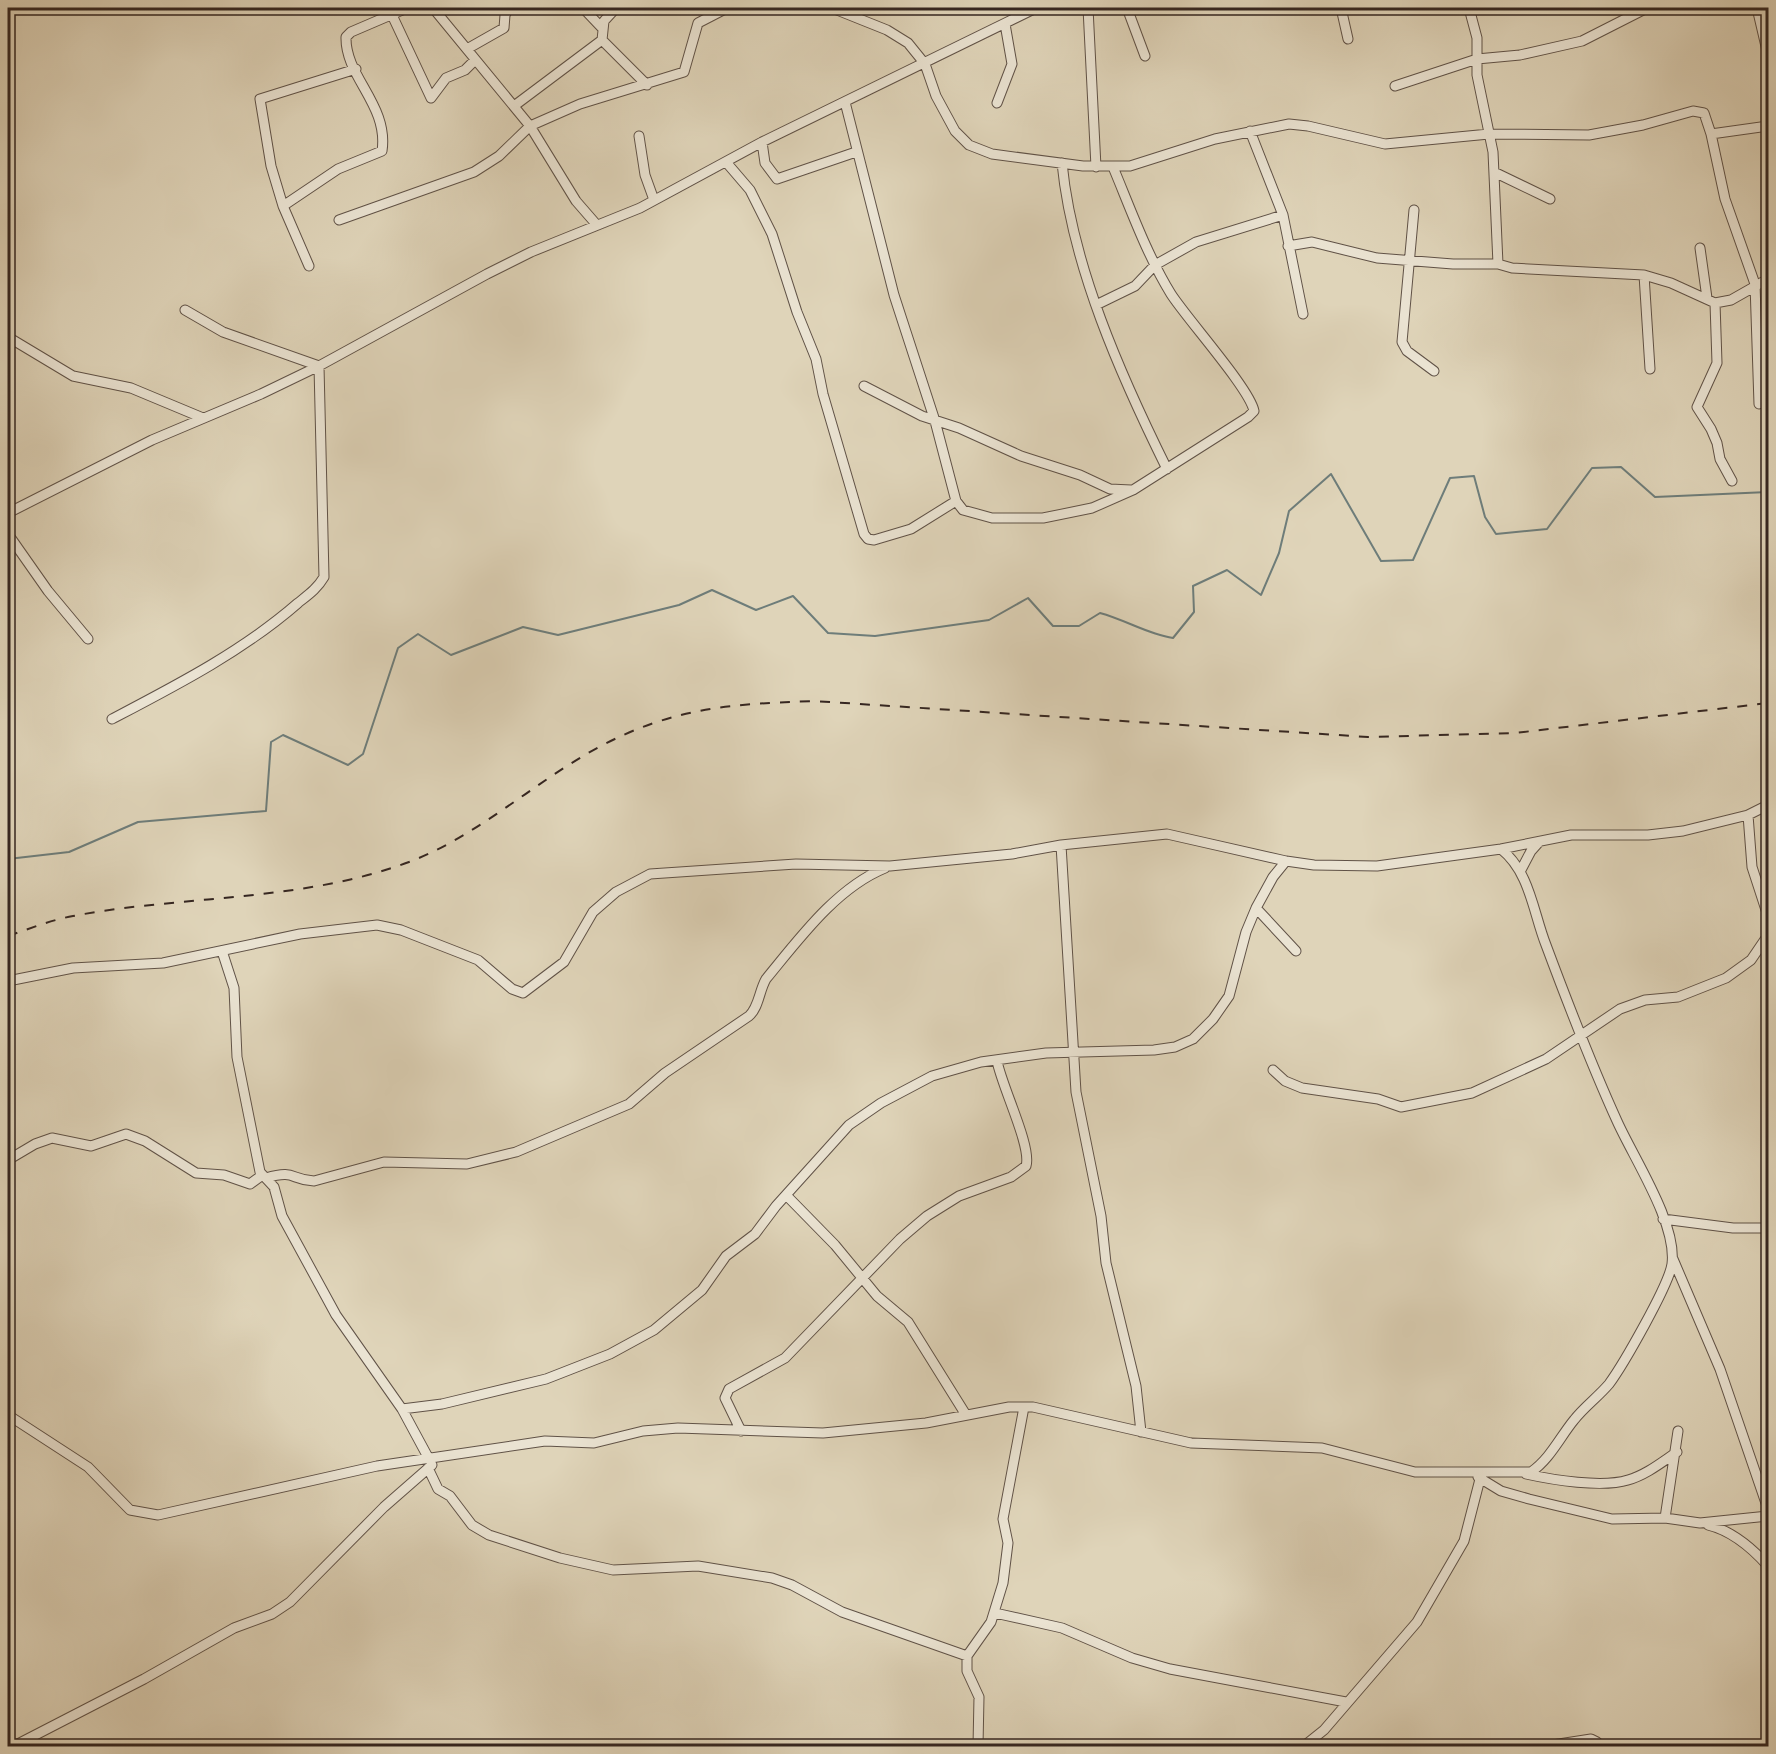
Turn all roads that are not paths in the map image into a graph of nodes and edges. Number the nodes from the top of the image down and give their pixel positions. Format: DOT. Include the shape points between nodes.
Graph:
graph roads {
  1 [pos="407,8"];
  2 [pos="509,8"];
  3 [pos="583,8"];
  4 [pos="616,8"];
  5 [pos="727,8"];
  6 [pos="832,8"];
  7 [pos="1031,8"];
  8 [pos="1088,8"];
  9 [pos="1127,8"];
  10 [pos="1341,8"];
  11 [pos="1469,8"];
  12 [pos="1647,8"];
  13 [pos="1757,8"];
  14 [pos="437,9"];
  15 [pos="392,15"];
  16 [pos="1005,24"];
  17 [pos="602,28"];
  18 [pos="1348,39"];
  19 [pos="602,40"];
  20 [pos="467,49"];
  21 [pos="1768,55"];
  22 [pos="1145,56"];
  23 [pos="1477,59"];
  24 [pos="475,60"];
  25 [pos="925,64"];
  26 [pos="356,69"];
  27 [pos="647,85"];
  28 [pos="1395,86"];
  29 [pos="845,102"];
  30 [pos="997,103"];
  31 [pos="514,106"];
  32 [pos="530,126"];
  33 [pos="1768,126"];
  34 [pos="1250,131"];
  35 [pos="1490,134"];
  36 [pos="1711,134"];
  37 [pos="639,136"];
  38 [pos="762,142"];
  39 [pos="856,152"];
  40 [pos="726,162"];
  41 [pos="1062,163"];
  42 [pos="1096,167"];
  43 [pos="1113,167"];
  44 [pos="1494,172"];
  45 [pos="1550,199"];
  46 [pos="654,200"];
  47 [pos="283,206"];
  48 [pos="1414,210"];
  49 [pos="1283,215"];
  50 [pos="339,220"];
  51 [pos="596,224"];
  52 [pos="1288,246"];
  53 [pos="1700,248"];
  54 [pos="1408,261"];
  55 [pos="1498,264"];
  56 [pos="309,266"];
  57 [pos="1155,266"];
  58 [pos="1644,275"];
  59 [pos="1768,279"];
  60 [pos="1755,285"];
  61 [pos="1711,301"];
  62 [pos="1096,305"];
  63 [pos="185,310"];
  64 [pos="1303,314"];
  65 [pos="8,337"];
  66 [pos="319,366"];
  67 [pos="1650,369"];
  68 [pos="1434,371"];
  69 [pos="864,386"];
  70 [pos="1759,404"];
  71 [pos="203,418"];
  72 [pos="935,421"];
  73 [pos="1167,469"];
  74 [pos="1732,481"];
  75 [pos="1133,490"];
  76 [pos="957,501"];
  77 [pos="8,513"];
  78 [pos="8,534"];
  79 [pos="88,639"];
  80 [pos="112,719"];
  81 [pos="1768,805"];
  82 [pos="1748,815"];
  83 [pos="1540,842"];
  84 [pos="1061,845"];
  85 [pos="1501,849"];
  86 [pos="1286,861"];
  87 [pos="890,866"];
  88 [pos="1521,870"];
  89 [pos="1256,908"];
  90 [pos="1768,916"];
  91 [pos="1768,935"];
  92 [pos="222,951"];
  93 [pos="1296,951"];
  94 [pos="8,981"];
  95 [pos="1583,1036"];
  96 [pos="1074,1053"];
  97 [pos="997,1061"];
  98 [pos="1273,1070"];
  99 [pos="8,1160"];
  100 [pos="264,1177"];
  101 [pos="786,1195"];
  102 [pos="1664,1219"];
  103 [pos="1768,1228"];
  104 [pos="1672,1257"];
  105 [pos="865,1278"];
  106 [pos="1024,1407"];
  107 [pos="402,1409"];
  108 [pos="8,1415"];
  109 [pos="966,1415"];
  110 [pos="741,1431"];
  111 [pos="1678,1431"];
  112 [pos="1141,1432"];
  113 [pos="1677,1452"];
  114 [pos="428,1463"];
  115 [pos="1526,1474"];
  116 [pos="1477,1477"];
  117 [pos="1768,1509"];
  118 [pos="1768,1515"];
  119 [pos="1665,1518"];
  120 [pos="1700,1523"];
  121 [pos="1768,1566"];
  122 [pos="995,1613"];
  123 [pos="966,1656"];
  124 [pos="1346,1702"];
  125 [pos="14,1746"];
  126 [pos="978,1746"];
  127 [pos="1304,1746"];
  128 [pos="1546,1746"];
  129 [pos="1598,1746"];
  1 -- 15 [label="street"];
  2 -- 20 [label="street" via="504,28"];
  3 -- 17 [label="street"];
  4 -- 17 [label="street"];
  5 -- 27 [label="street" via="698,23 684,72"];
  6 -- 25 [label="street" via="900,36"];
  7 -- 16 [label="street"];
  8 -- 42 [label="street"];
  9 -- 22 [label="street"];
  10 -- 18 [label="street"];
  11 -- 23 [label="street" via="1477,38"];
  12 -- 23 [label="street" via="1582,41"];
  13 -- 21 [label="street"];
  14 -- 20 [label="street"];
  15 -- 24 [label="street" via="431,98 446,78 465,70"];
  15 -- 26 [label="street" via="347,34"];
  16 -- 25 [label="street"];
  16 -- 30 [label="street" via="1012,64"];
  17 -- 19 [label="street"];
  19 -- 27 [label="street"];
  19 -- 31 [label="street"];
  20 -- 24 [label="street"];
  23 -- 28 [label="street"];
  23 -- 35 [label="street"];
  24 -- 31 [label="street"];
  25 -- 29 [label="street"];
  25 -- 41 [label="street" via="936,96 969,145 992,154"];
  26 -- 47 [label="street" via="381,123 382,151 339,169"];
  26 -- 47 [label="street" via="260,99 271,166"];
  27 -- 32 [label="street" via="580,104"];
  29 -- 38 [label="street"];
  29 -- 39 [label="street"];
  31 -- 32 [label="street"];
  32 -- 50 [label="street" via="499,156 474,172"];
  32 -- 51 [label="street" via="576,201"];
  33 -- 36 [label="street"];
  34 -- 35 [label="street" via="1298,124 1385,144"];
  34 -- 43 [label="street" via="1196,143 1143,163"];
  34 -- 49 [label="street"];
  35 -- 36 [label="street" via="1589,135 1701,111"];
  35 -- 44 [label="street"];
  36 -- 60 [label="street" via="1730,216"];
  37 -- 46 [label="street" via="645,175"];
  38 -- 39 [label="street" via="765,163 777,179"];
  38 -- 40 [label="street"];
  39 -- 72 [label="street" via="894,295"];
  40 -- 46 [label="street"];
  40 -- 76 [label="street" via="750,190 772,234 816,359 868,540 911,529"];
  41 -- 42 [label="street"];
  41 -- 62 [label="street" via="1069,218"];
  42 -- 43 [label="street"];
  43 -- 57 [label="street"];
  44 -- 45 [label="street"];
  44 -- 55 [label="street"];
  46 -- 51 [label="street"];
  47 -- 56 [label="street"];
  48 -- 54 [label="street"];
  49 -- 52 [label="street"];
  49 -- 57 [label="street" via="1208,237"];
  51 -- 66 [label="street" via="442,296"];
  52 -- 54 [label="street" via="1320,243 1360,255"];
  52 -- 64 [label="street"];
  53 -- 61 [label="street"];
  54 -- 55 [label="street"];
  54 -- 68 [label="street" via="1402,342 1407,351"];
  55 -- 58 [label="street"];
  57 -- 62 [label="street" via="1135,286"];
  57 -- 73 [label="street" via="1254,411"];
  58 -- 61 [label="street"];
  58 -- 67 [label="street"];
  59 -- 60 [label="street"];
  60 -- 61 [label="street" via="1739,296"];
  60 -- 70 [label="street"];
  61 -- 74 [label="street" via="1717,363 1697,407"];
  62 -- 73 [label="street"];
  63 -- 66 [label="street" via="223,332"];
  65 -- 71 [label="street" via="73,376 131,388"];
  66 -- 71 [label="street"];
  66 -- 80 [label="street" via="324,577 320,584 255,637"];
  69 -- 72 [label="street"];
  71 -- 77 [label="street"];
  72 -- 75 [label="street" via="1110,489"];
  72 -- 76 [label="street"];
  73 -- 75 [label="street"];
  75 -- 76 [label="street" via="1092,508 1028,519 979,516 963,510"];
  78 -- 79 [label="street"];
  81 -- 82 [label="street"];
  82 -- 83 [label="street" via="1683,831 1584,834"];
  82 -- 90 [label="street" via="1752,867"];
  83 -- 85 [label="street"];
  83 -- 88 [label="street"];
  84 -- 86 [label="street" via="1167,834"];
  84 -- 87 [label="street"];
  84 -- 96 [label="street"];
  85 -- 86 [label="street" via="1377,866"];
  85 -- 88 [label="street"];
  86 -- 89 [label="street"];
  87 -- 92 [label="street" via="796,864 642,877 593,912 564,962 524,993 512,989 478,960 392,927 300,934"];
  87 -- 100 [label="street" via="864,878 833,902 766,979 749,1016 618,1110 484,1162 384,1162 314,1181 287,1173"];
  88 -- 95 [label="street" via="1545,944"];
  89 -- 93 [label="street"];
  89 -- 96 [label="street" via="1229,996 1192,1039 1154,1050"];
  91 -- 95 [label="street" via="1751,960 1726,978 1678,997 1628,1006"];
  92 -- 94 [label="street" via="163,963 50,971"];
  92 -- 100 [label="street" via="234,988 237,1057"];
  95 -- 98 [label="street" via="1486,1089 1407,1107 1302,1088 1285,1081"];
  95 -- 102 [label="street" via="1618,1123"];
  96 -- 97 [label="street"];
  96 -- 112 [label="street" via="1076,1092 1101,1216 1106,1263 1136,1386"];
  97 -- 101 [label="street" via="968,1064 932,1076 868,1111 849,1125"];
  97 -- 105 [label="street" via="1028,1148 1026,1166 1011,1177 959,1196 927,1216"];
  99 -- 100 [label="street" via="52,1138 91,1146 126,1134 201,1174 224,1174 250,1184"];
  100 -- 107 [label="street" via="274,1187 282,1216 336,1316"];
  101 -- 105 [label="street"];
  101 -- 107 [label="street" via="755,1234 726,1256 693,1299 631,1343 546,1379 442,1404"];
  102 -- 103 [label="street" via="1733,1228"];
  102 -- 104 [label="street"];
  104 -- 115 [label="street" via="1669,1275 1609,1383 1576,1417 1542,1462"];
  104 -- 117 [label="street" via="1720,1369"];
  105 -- 109 [label="street" via="877,1296 908,1322"];
  105 -- 110 [label="street" via="785,1358 726,1392"];
  106 -- 109 [label="street"];
  106 -- 112 [label="street"];
  106 -- 122 [label="street" via="1003,1519 1008,1550"];
  107 -- 114 [label="street"];
  108 -- 114 [label="street" via="88,1467 130,1510 146,1514 172,1514 377,1466"];
  109 -- 110 [label="street" via="823,1433"];
  110 -- 114 [label="street" via="661,1429 594,1443 544,1441 445,1456"];
  111 -- 113 [label="street"];
  112 -- 116 [label="street" via="1210,1445 1322,1448 1415,1472"];
  113 -- 115 [label="street" via="1621,1482"];
  113 -- 119 [label="street"];
  114 -- 123 [label="street" via="438,1489 450,1496 472,1525 489,1535 613,1570 698,1566 771,1578 842,1612"];
  114 -- 125 [label="street" via="290,1602 272,1614 226,1632 160,1671"];
  115 -- 116 [label="street"];
  116 -- 119 [label="street" via="1501,1491 1597,1516 1626,1520"];
  116 -- 124 [label="street" via="1464,1541 1453,1563 1416,1622"];
  118 -- 120 [label="street"];
  119 -- 120 [label="street"];
  120 -- 121 [label="street" via="1728,1532"];
  122 -- 123 [label="street"];
  122 -- 124 [label="street" via="1082,1635 1132,1659 1170,1669"];
  123 -- 126 [label="street" via="966,1671 979,1697"];
  124 -- 127 [label="street" via="1324,1730"];
  128 -- 129 [label="street" via="1591,1739"];
}
